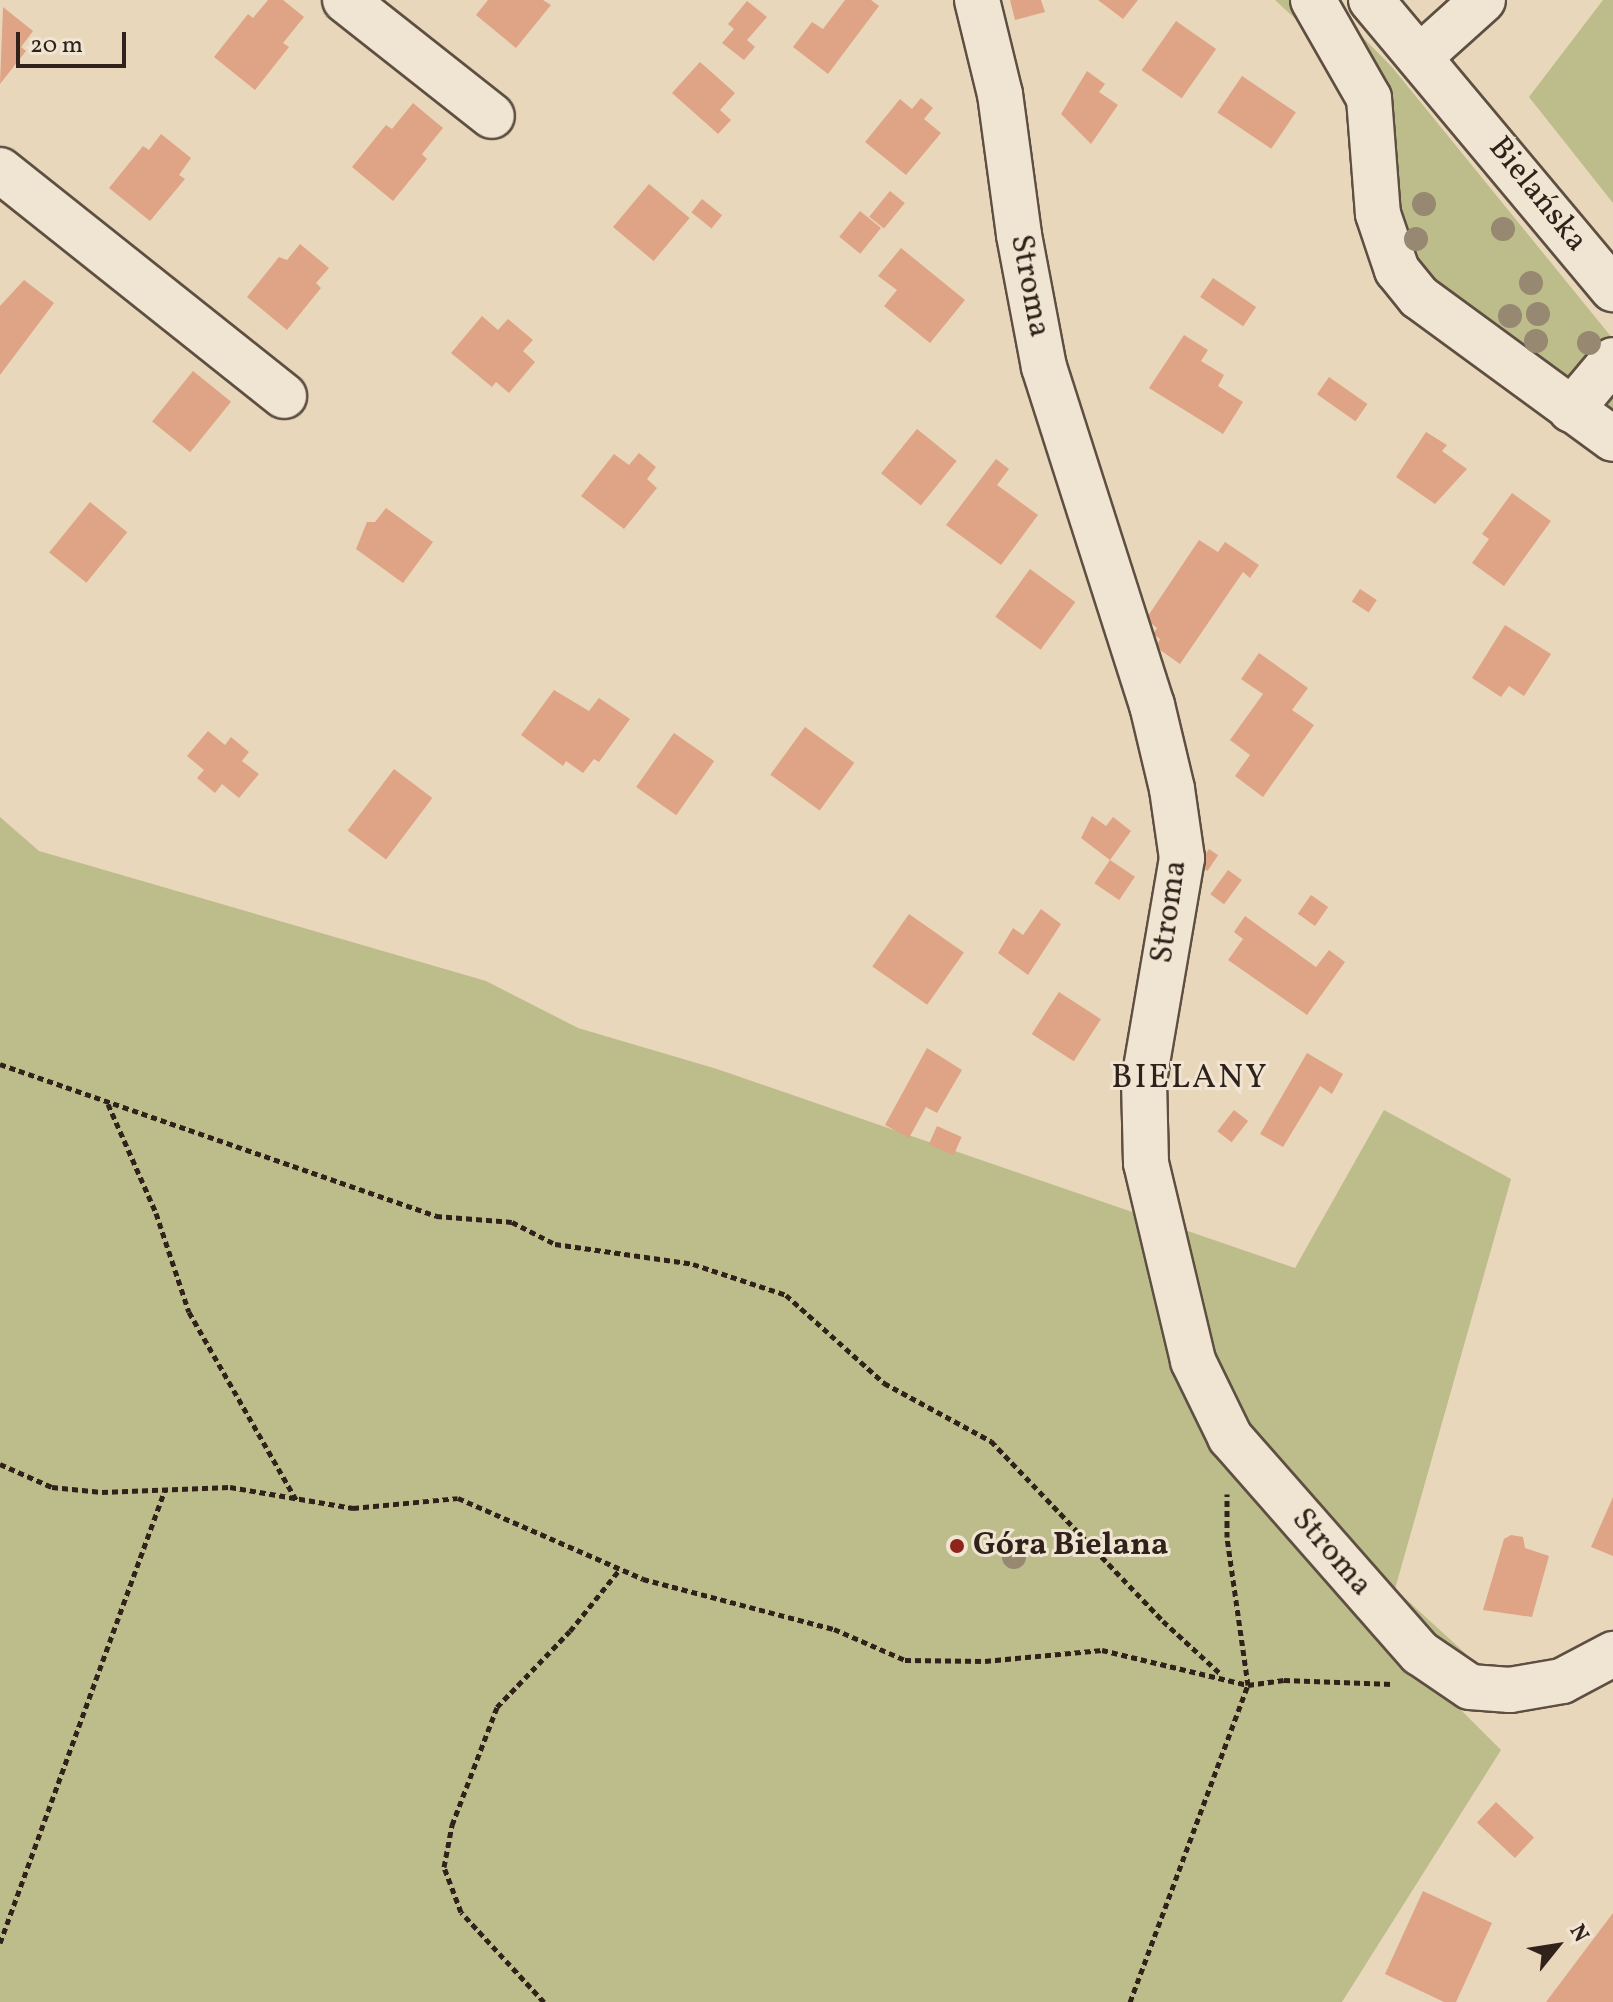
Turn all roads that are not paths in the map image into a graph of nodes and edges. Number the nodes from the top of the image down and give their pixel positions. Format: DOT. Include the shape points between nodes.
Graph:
graph roads {
  1 [pos="345,0"];
  2 [pos="977,0"];
  3 [pos="1313,0"];
  4 [pos="1371,0"];
  5 [pos="1483,0"];
  6 [pos="1422,55"];
  7 [pos="492,116"];
  8 [pos="0,170"];
  9 [pos="1613,289"];
  10 [pos="1613,360"];
  11 [pos="284,396"];
  12 [pos="1571,410"];
  13 [pos="1613,439"];
  14 [pos="1613,1654"];
  1 -- 7 [label="street"];
  2 -- 14 [label="street, Stroma" via="1000,94 1044,367 1152,705 1172,789 1182,858 1144,1081 1146,1163 1193,1361 1230,1437 1420,1653 1470,1687 1510,1690 1562,1681"];
  3 -- 12 [label="street" via="1369,98 1378,214 1397,270 1419,297"];
  4 -- 6 [label="street, Bielańska"];
  5 -- 6 [label="street"];
  6 -- 9 [label="street, Bielańska"];
  8 -- 11 [label="street"];
  10 -- 12 [label="street"];
  12 -- 13 [label="street"];
}
